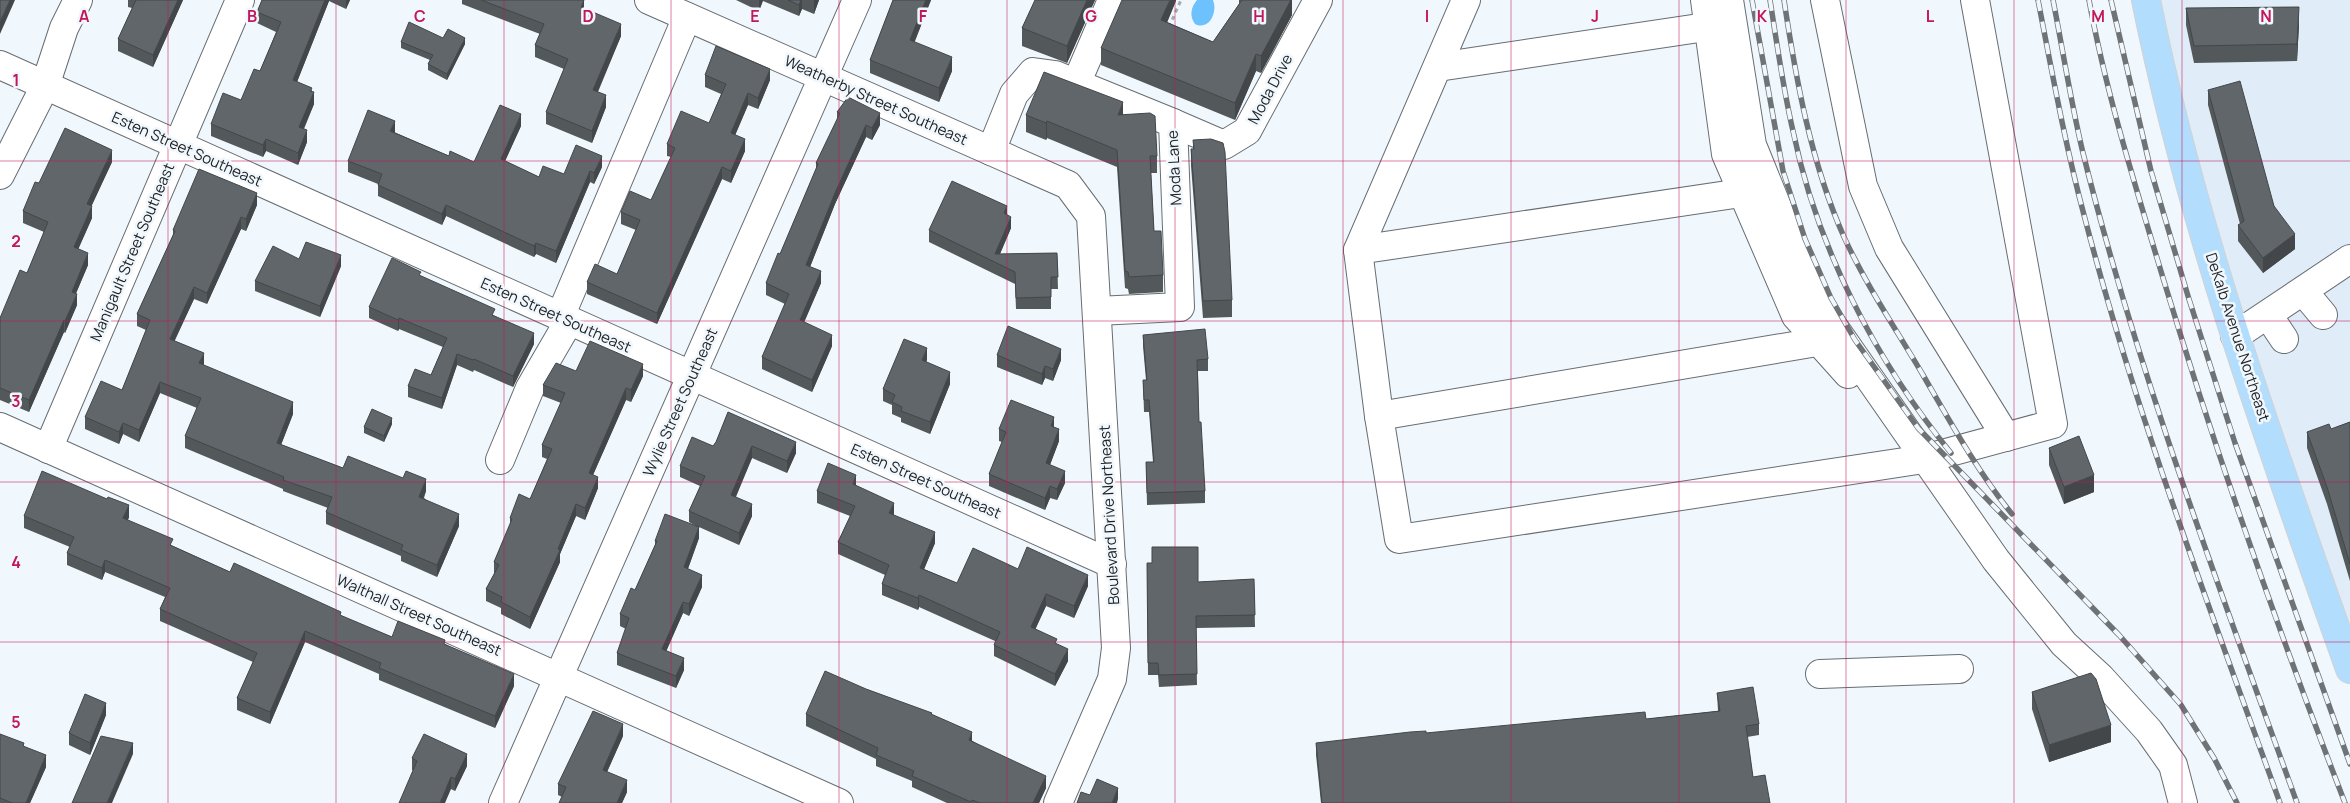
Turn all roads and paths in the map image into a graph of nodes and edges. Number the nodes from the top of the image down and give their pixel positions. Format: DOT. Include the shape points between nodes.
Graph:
graph roads {
  1 [pos="78,0"];
  2 [pos="240,0"];
  3 [pos="649,0"];
  4 [pos="857,0"];
  5 [pos="1112,0"];
  6 [pos="1181,0"];
  7 [pos="1318,0"];
  8 [pos="1466,0"];
  9 [pos="1706,0"];
  10 [pos="1825,0"];
  11 [pos="1975,0"];
  12 [pos="2146,0"];
  13 [pos="687,17"];
  14 [pos="1723,17"];
  15 [pos="1168,31"];
  16 [pos="0,66"];
  17 [pos="1438,67"];
  18 [pos="823,78"];
  19 [pos="1076,84"];
  20 [pos="45,86"];
  21 [pos="1173,123"];
  22 [pos="178,145"];
  23 [pos="991,151"];
  24 [pos="0,175"];
  25 [pos="1770,189"];
  26 [pos="1743,193"];
  27 [pos="1091,216"];
  28 [pos="1358,250"];
  29 [pos="2350,259"];
  30 [pos="2303,291"];
  31 [pos="1097,311"];
  32 [pos="2268,314"];
  33 [pos="2323,314"];
  34 [pos="564,319"];
  35 [pos="2235,336"];
  36 [pos="2284,339"];
  37 [pos="1830,340"];
  38 [pos="692,376"];
  39 [pos="1380,416"];
  40 [pos="0,427"];
  41 [pos="2006,437"];
  42 [pos="48,449"];
  43 [pos="1924,459"];
  44 [pos="500,460"];
  45 [pos="1112,564"];
  46 [pos="1959,669"];
  47 [pos="2350,669"];
  48 [pos="1820,674"];
  49 [pos="559,678"];
  50 [pos="503,803"];
  51 [pos="839,803"];
  52 [pos="1058,803"];
  53 [pos="2183,803"];
  1 -- 20 [label="street" via="64,28"];
  2 -- 22 [label="street, Manigault Street Southeast"];
  3 -- 13 [label="street, Weatherby Street Southeast"];
  4 -- 18 [label="street, Wylie Street Southeast"];
  5 -- 19 [label="street"];
  6 -- 15 [label="path"];
  7 -- 21 [label="street, Moda Drive" via="1247,131 1224,146"];
  8 -- 17 [label="street"];
  9 -- 14 [label="street"];
  10 -- 41 [label="street" via="1863,186 1889,248"];
  11 -- 41 [label="street" via="2053,424"];
  12 -- 35 [label="main road, DeKalb Avenue Northeast" via="2178,147"];
  13 -- 18 [label="street, Weatherby Street Southeast"];
  13 -- 34 [label="street"];
  14 -- 17 [label="street"];
  14 -- 25 [label="street" via="1752,145"];
  14 -- 26 [label="street" via="1726,154"];
  16 -- 20 [label="street, Esten Street Southeast"];
  17 -- 28 [label="street"];
  18 -- 23 [label="street, Weatherby Street Southeast"];
  18 -- 38 [label="street, Wylie Street Southeast"];
  19 -- 21 [label="street, Moda Lane"];
  19 -- 23 [label="street, Moda Lane" via="1055,75 1033,72 1014,94"];
  20 -- 22 [label="street, Esten Street Southeast"];
  20 -- 24 [label="street"];
  21 -- 31 [label="street, Moda Lane" via="1180,308"];
  22 -- 34 [label="street, Esten Street Southeast"];
  22 -- 42 [label="street, Manigault Street Southeast"];
  23 -- 27 [label="street, Weatherby Street Southeast" via="1068,185"];
  25 -- 26 [label="street"];
  25 -- 37 [label="street"];
  26 -- 28 [label="street"];
  26 -- 37 [label="street" via="1796,316"];
  27 -- 31 [label="street, Boulevard Drive Northeast"];
  28 -- 39 [label="street"];
  29 -- 30 [label="street"];
  30 -- 32 [label="street"];
  30 -- 33 [label="street"];
  31 -- 45 [label="street, Boulevard Drive Northeast"];
  32 -- 35 [label="street"];
  32 -- 36 [label="street"];
  34 -- 38 [label="street, Esten Street Southeast"];
  34 -- 44 [label="street"];
  35 -- 47 [label="main road, DeKalb Avenue Northeast"];
  37 -- 39 [label="street"];
  37 -- 43 [label="street"];
  38 -- 45 [label="street, Esten Street Southeast"];
  38 -- 49 [label="street, Wylie Street Southeast"];
  39 -- 43 [label="street" via="1399,539"];
  40 -- 42 [label="street, Walthall Street Southeast"];
  41 -- 43 [label="street"];
  42 -- 49 [label="street, Walthall Street Southeast"];
  43 -- 53 [label="street" via="1996,560 2064,644 2150,731 2173,765"];
  45 -- 52 [label="street, Boulevard Drive Northeast" via="1116,648 1112,679"];
  46 -- 48 [label="street"];
  49 -- 50 [label="street, Wylie Street Southeast"];
  49 -- 51 [label="street, Walthall Street Southeast"];
}
